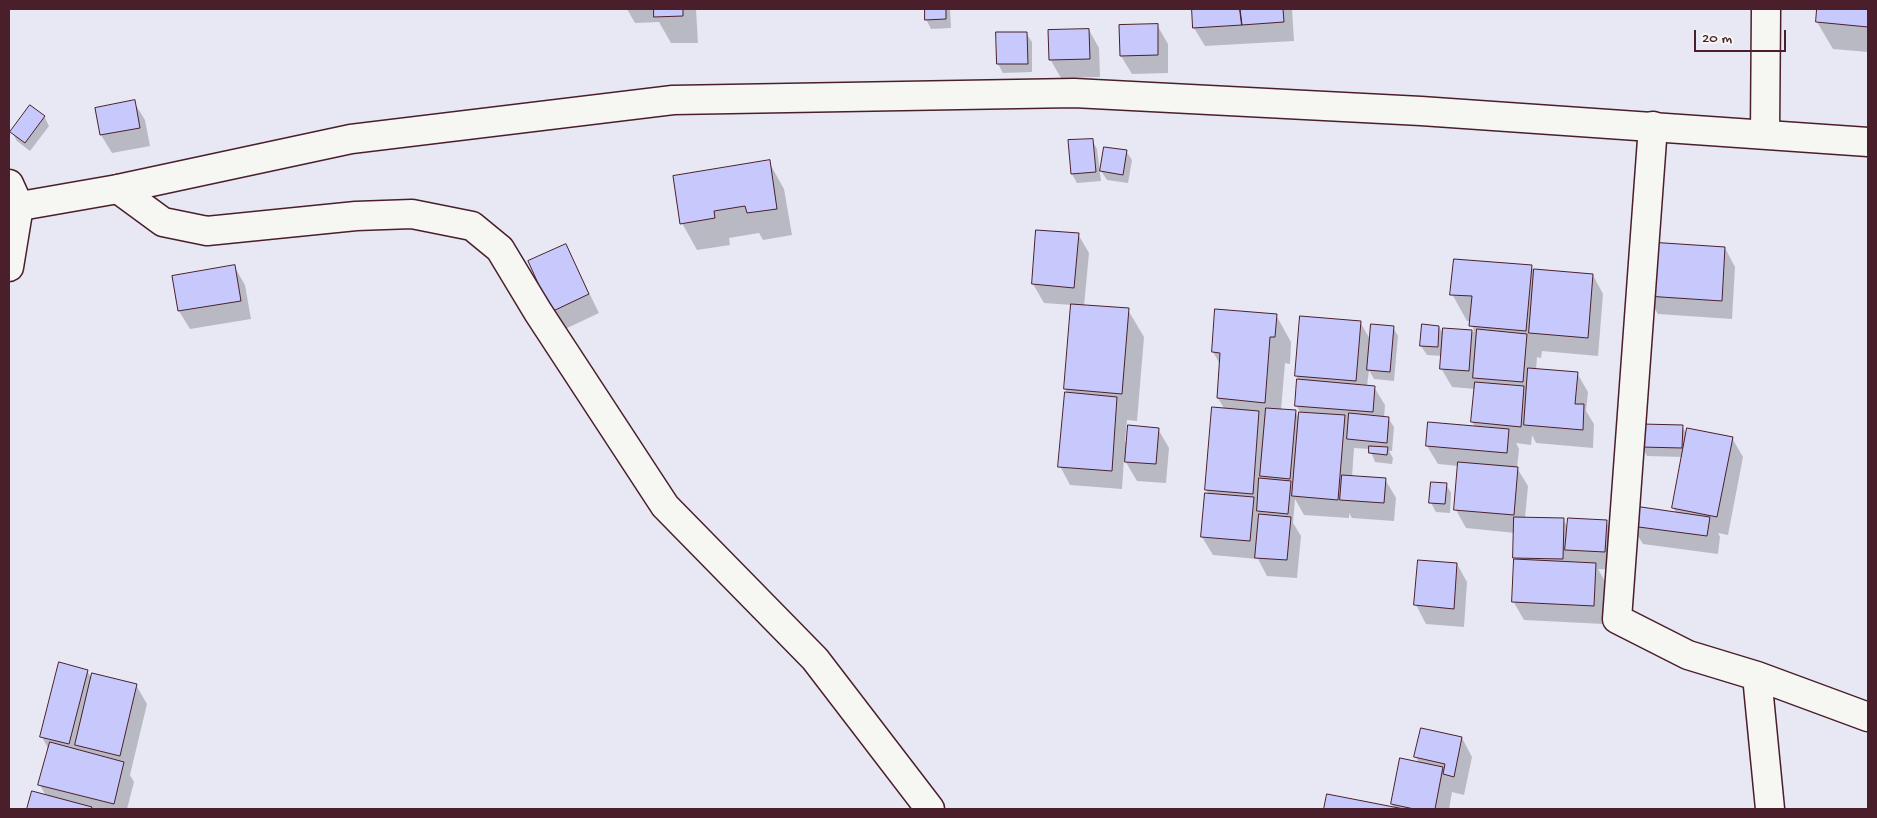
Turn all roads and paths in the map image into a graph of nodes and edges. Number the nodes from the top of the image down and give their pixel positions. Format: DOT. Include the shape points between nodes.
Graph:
graph roads {
  1 [pos="1766,9"];
  2 [pos="1653,126"];
  3 [pos="1765,134"];
  4 [pos="1868,142"];
  5 [pos="118,189"];
  6 [pos="12,199"];
  7 [pos="9,267"];
  8 [pos="1757,676"];
  9 [pos="1868,717"];
  10 [pos="930,809"];
  11 [pos="1770,809"];
  1 -- 3 [label="street"];
  2 -- 3 [label="street"];
  2 -- 5 [label="street" via="1074,93 673,100 351,139"];
  2 -- 8 [label="street" via="1617,619 1688,654"];
  3 -- 4 [label="street"];
  5 -- 6 [label="street"];
  5 -- 10 [label="street" via="163,222 207,231 356,216 412,214 472,226 500,249 665,506 815,659"];
  6 -- 7 [label="street"];
  8 -- 9 [label="street"];
  8 -- 11 [label="street"];
}
